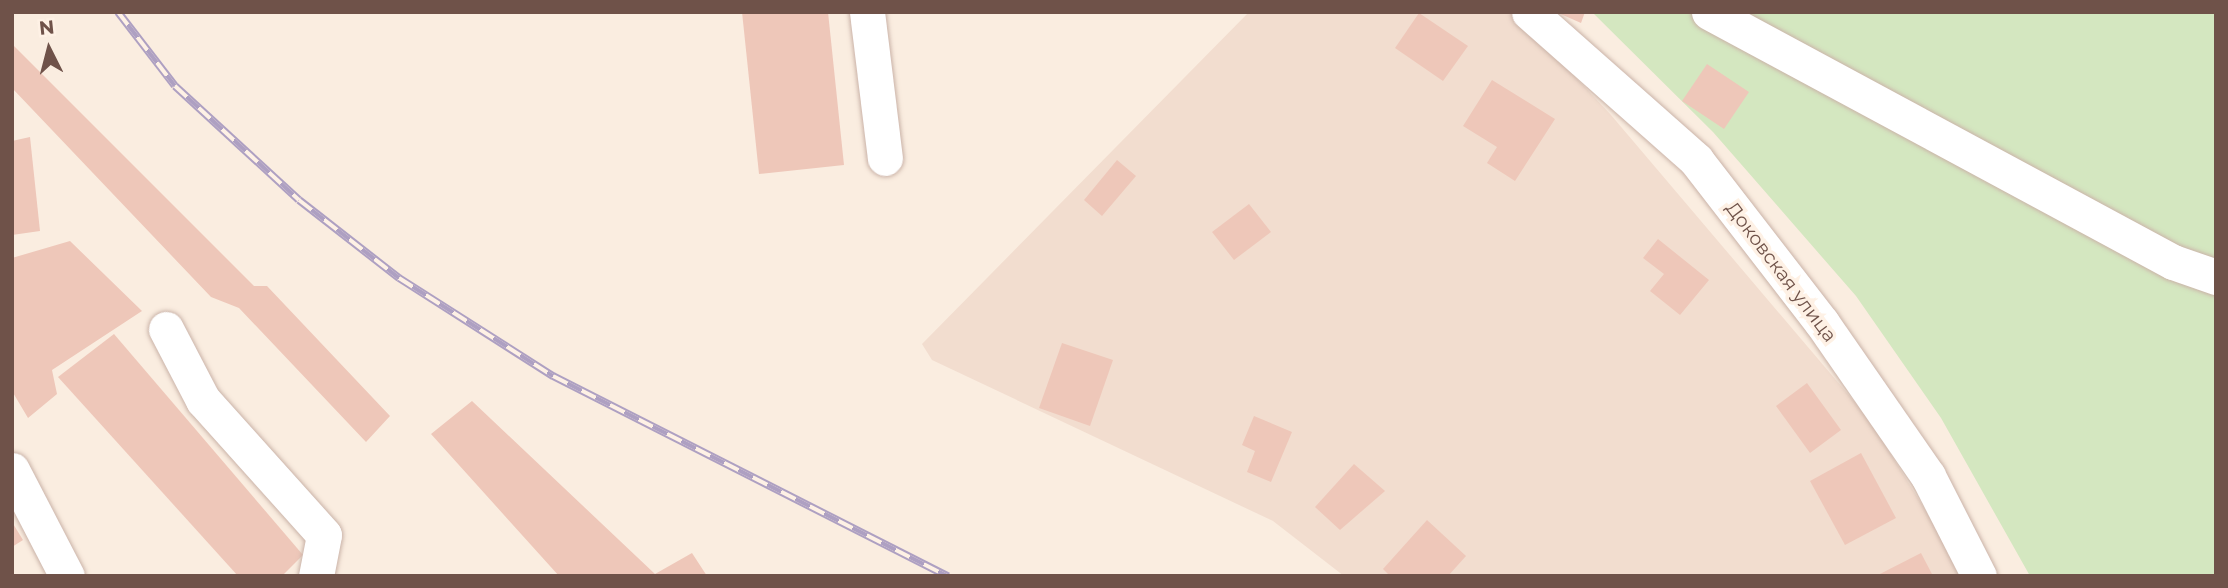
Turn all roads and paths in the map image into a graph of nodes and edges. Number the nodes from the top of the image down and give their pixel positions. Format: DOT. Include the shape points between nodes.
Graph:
graph roads {
  1 [pos="867,12"];
  2 [pos="1529,12"];
  3 [pos="1709,12"];
  4 [pos="886,158"];
  5 [pos="2216,277"];
  6 [pos="166,329"];
  7 [pos="12,470"];
  8 [pos="67,576"];
  9 [pos="316,576"];
  10 [pos="1979,576"];
  1 -- 4 [label="street"];
  2 -- 10 [label="street, Доковская улица" via="1696,160 1822,323 1928,476"];
  3 -- 5 [label="street" via="2172,262"];
  6 -- 9 [label="street" via="204,400 324,535"];
  7 -- 8 [label="street"];
}
